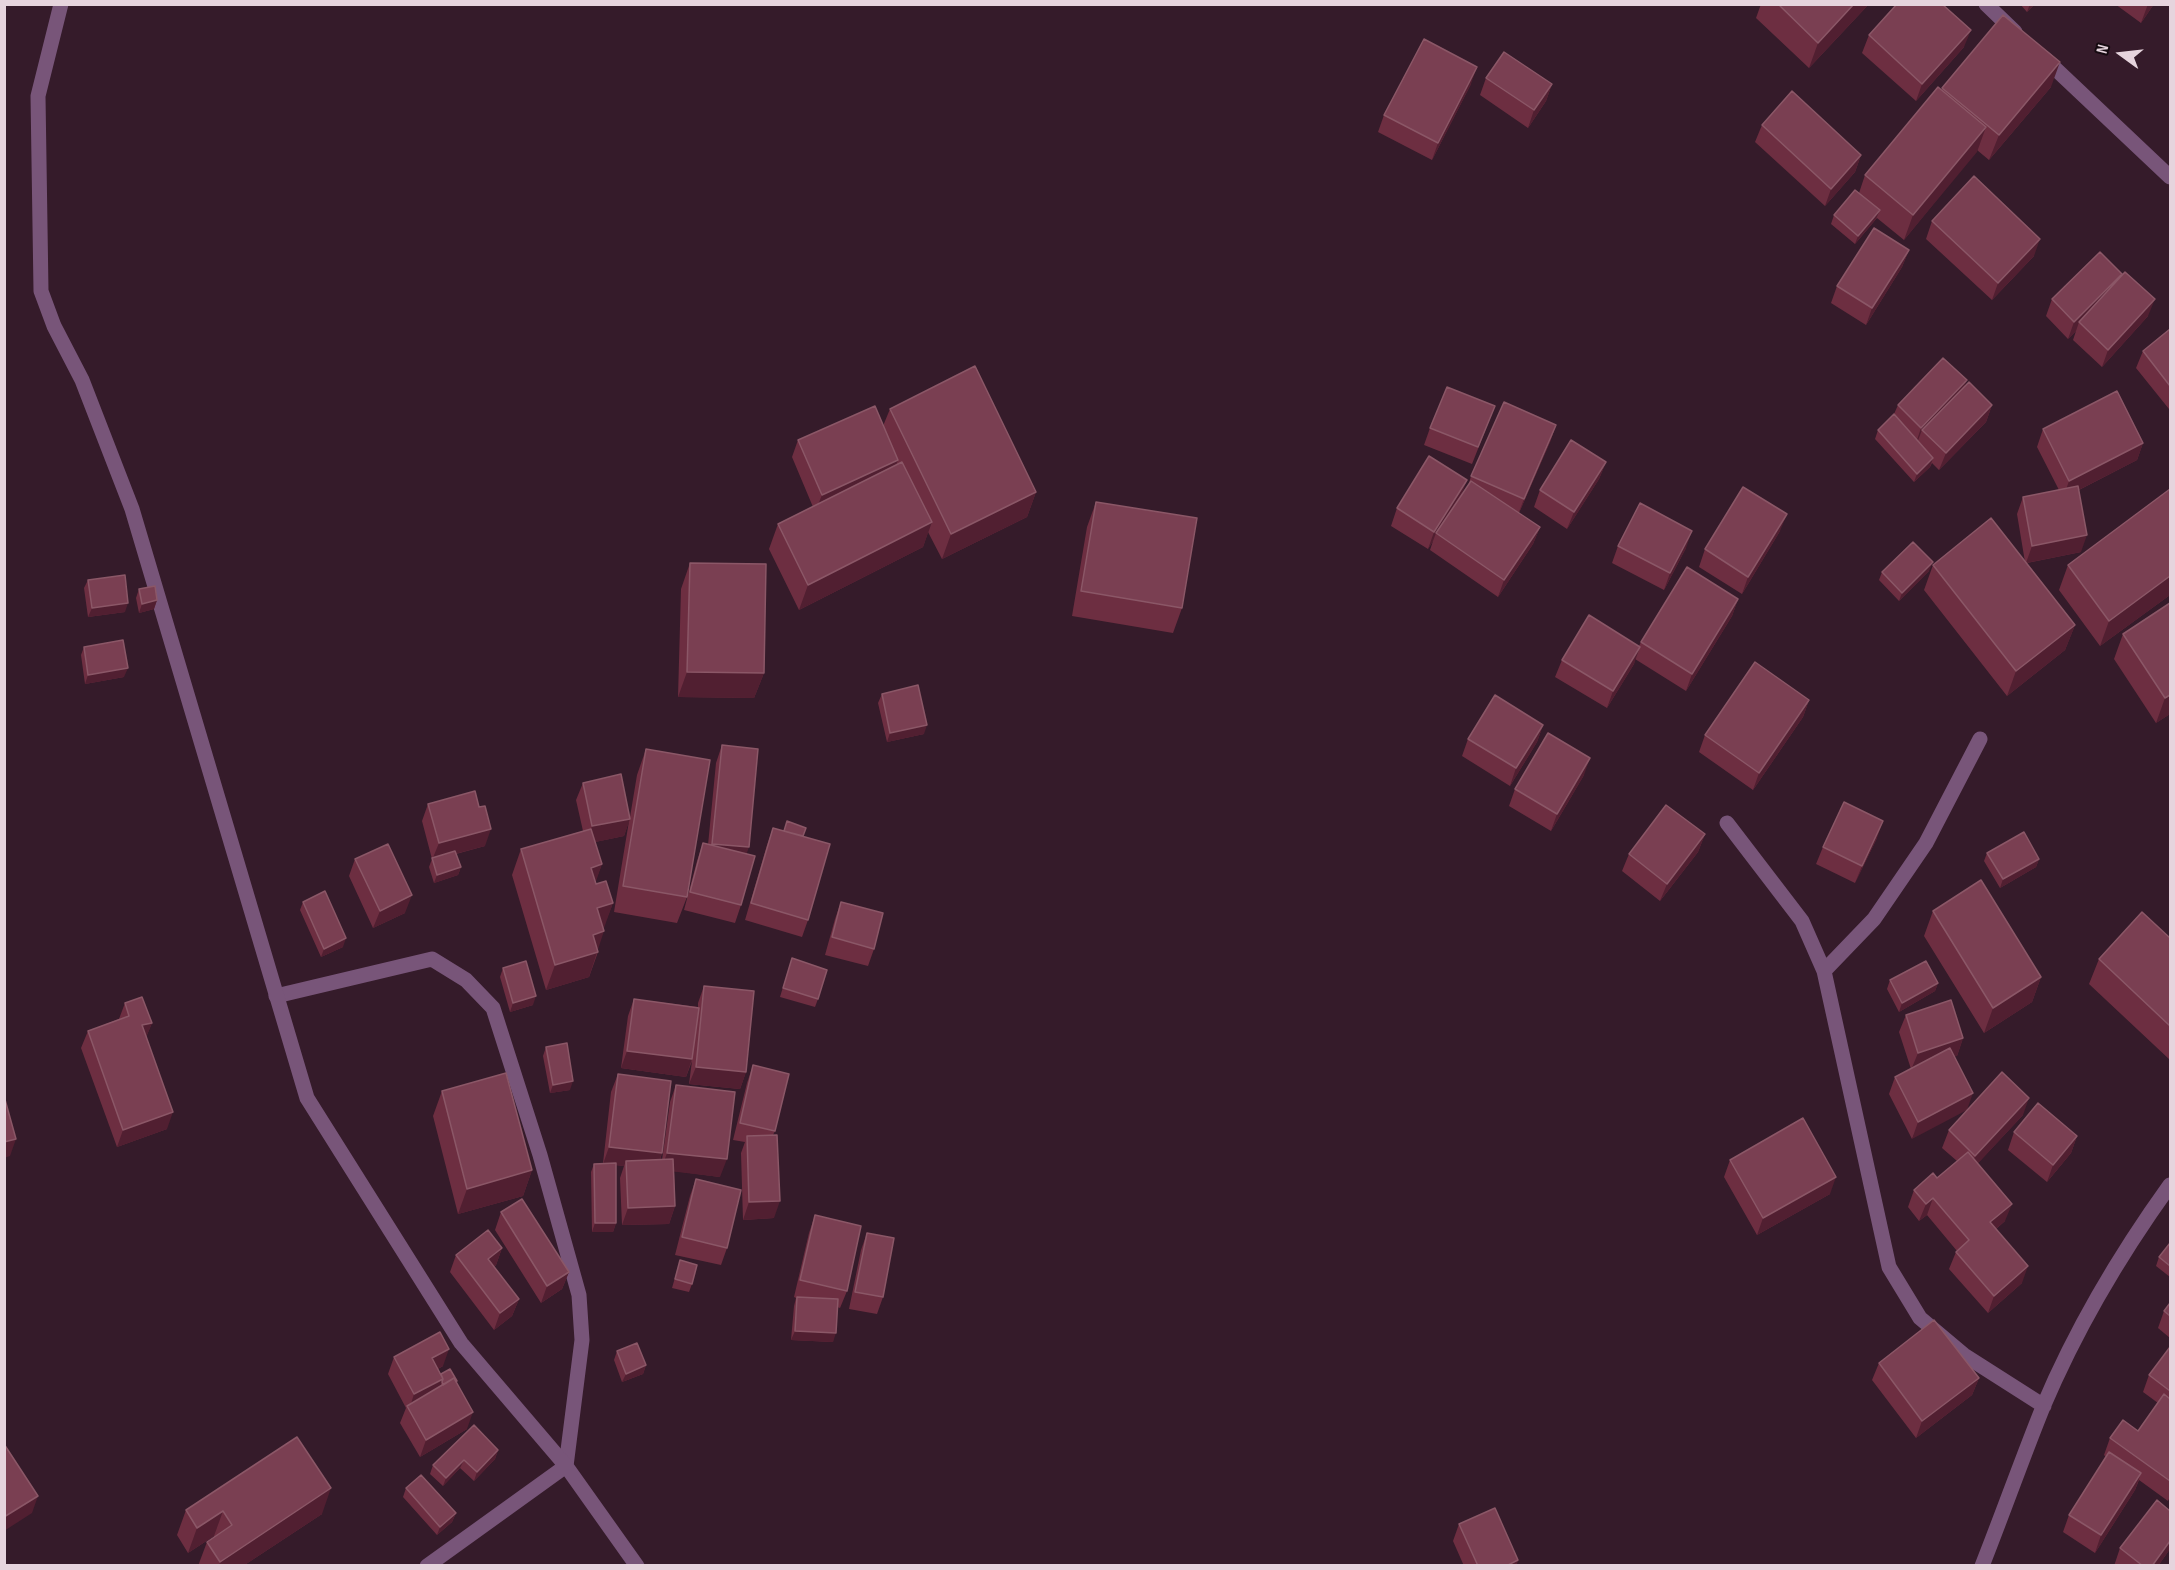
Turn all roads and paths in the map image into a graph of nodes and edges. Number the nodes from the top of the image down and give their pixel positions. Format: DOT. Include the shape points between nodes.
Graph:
graph roads {
  1 [pos="61,4"];
  2 [pos="1986,4"];
  3 [pos="2170,177"];
  4 [pos="1980,739"];
  5 [pos="1727,824"];
  6 [pos="1824,971"];
  7 [pos="276,996"];
  8 [pos="2170,1185"];
  9 [pos="2044,1406"];
  10 [pos="566,1466"];
  11 [pos="427,1566"];
  12 [pos="637,1566"];
  13 [pos="1982,1566"];
  1 -- 7 [label="street" via="39,96 41,291 82,380 132,509"];
  2 -- 3 [label="street"];
  4 -- 6 [label="street" via="1920,853 1874,919"];
  5 -- 6 [label="street" via="1802,921"];
  6 -- 9 [label="street" via="1889,1267 1920,1318 1964,1355"];
  7 -- 10 [label="street" via="307,1098 461,1343"];
  7 -- 10 [label="street" via="432,959 466,980 493,1008 579,1295 582,1340"];
  8 -- 9 [label="street" via="2140,1227 2092,1309"];
  9 -- 13 [label="street"];
  10 -- 11 [label="street"];
  10 -- 12 [label="street"];
}
